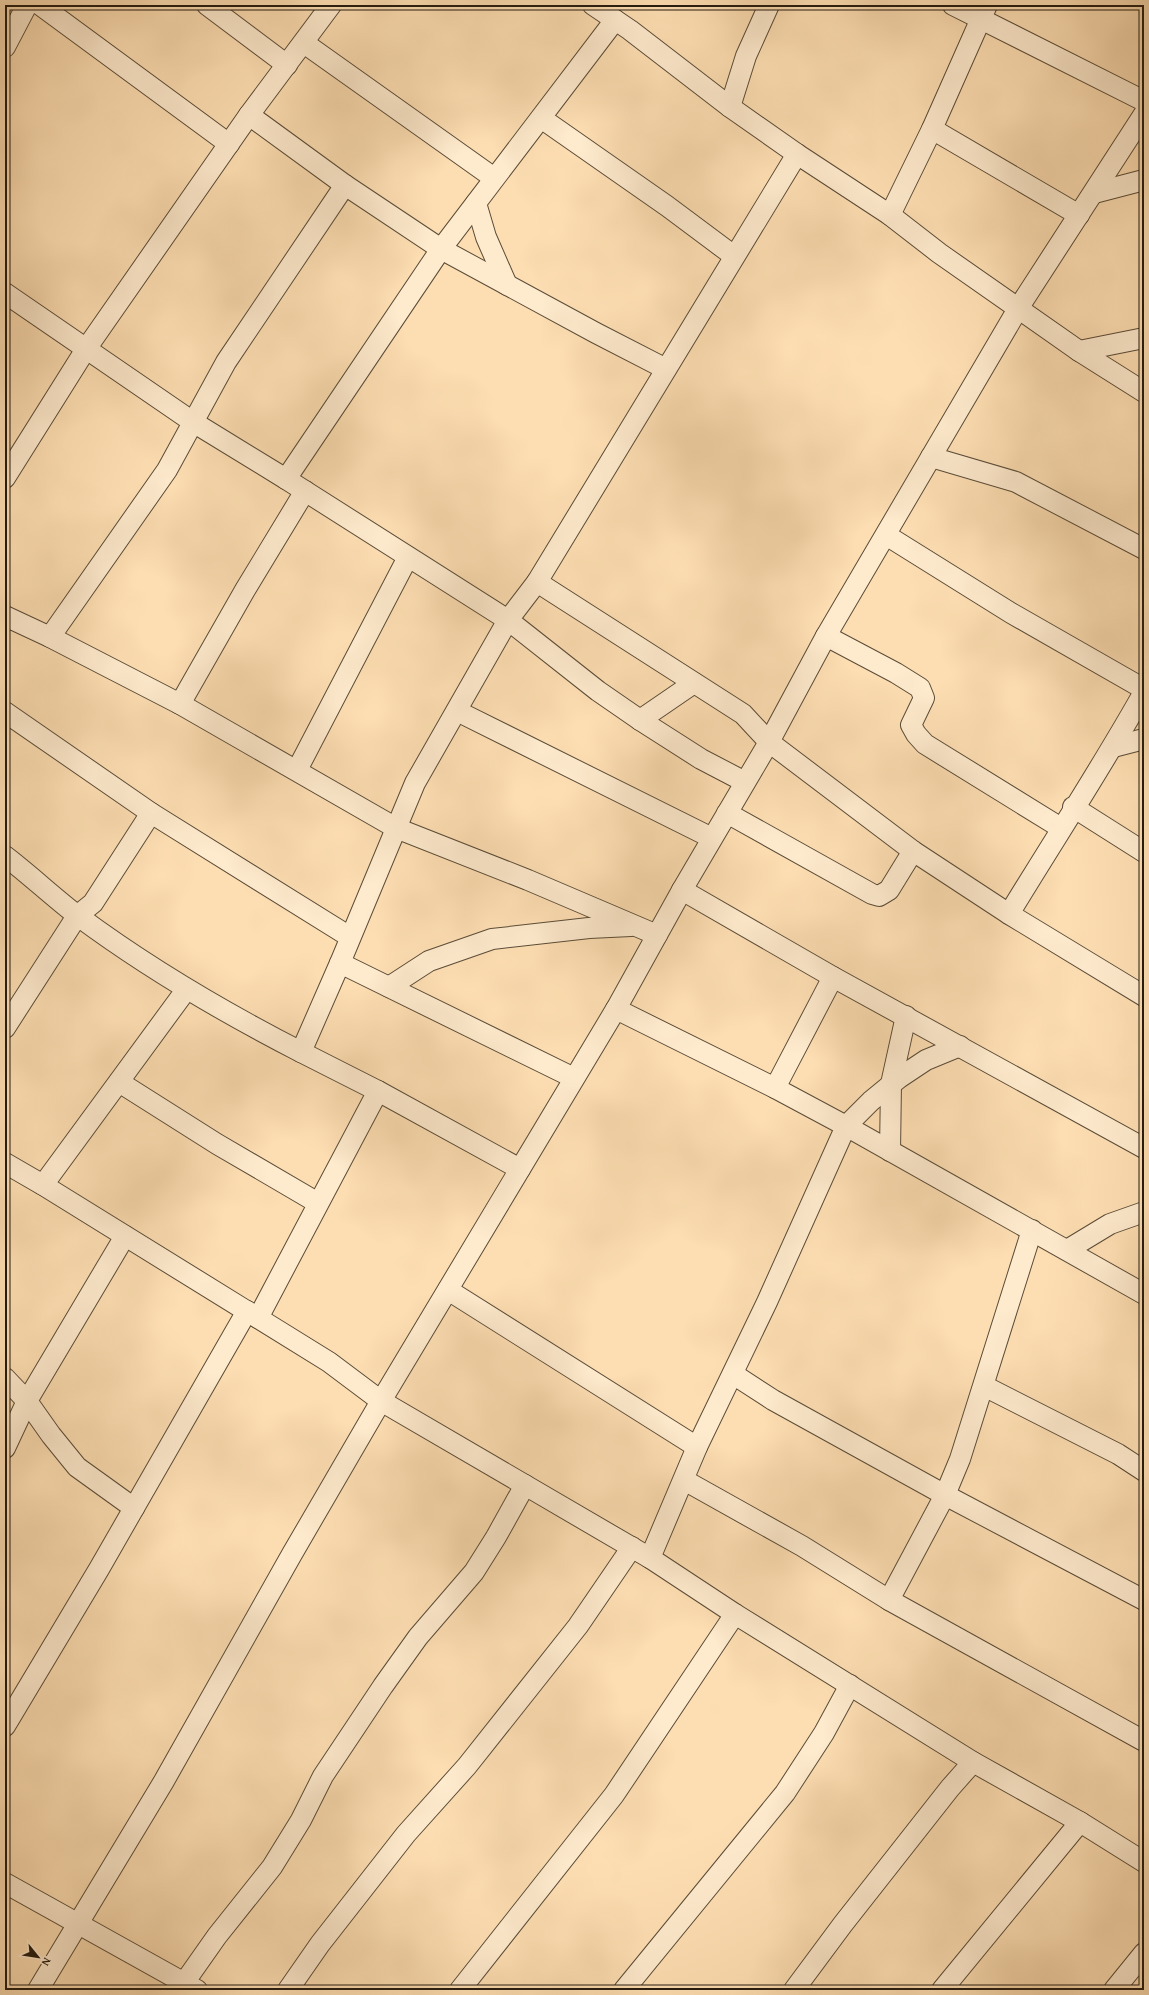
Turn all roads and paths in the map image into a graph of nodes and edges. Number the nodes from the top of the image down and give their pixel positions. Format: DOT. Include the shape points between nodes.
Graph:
graph roads {
  1 [pos="28,5"];
  2 [pos="40,5"];
  3 [pos="207,5"];
  4 [pos="331,5"];
  5 [pos="593,5"];
  6 [pos="769,5"];
  7 [pos="953,5"];
  8 [pos="983,12"];
  9 [pos="615,20"];
  10 [pos="304,43"];
  11 [pos="5,47"];
  12 [pos="287,65"];
  13 [pos="1144,101"];
  14 [pos="730,107"];
  15 [pos="1144,114"];
  16 [pos="249,115"];
  17 [pos="541,118"];
  18 [pos="932,129"];
  19 [pos="230,144"];
  20 [pos="797,154"];
  21 [pos="494,178"];
  22 [pos="1144,180"];
  23 [pos="345,185"];
  24 [pos="1094,193"];
  25 [pos="476,203"];
  26 [pos="890,215"];
  27 [pos="1079,215"];
  28 [pos="441,249"];
  29 [pos="734,256"];
  30 [pos="507,285"];
  31 [pos="5,294"];
  32 [pos="1018,307"];
  33 [pos="1144,338"];
  34 [pos="86,349"];
  35 [pos="1079,350"];
  36 [pos="666,369"];
  37 [pos="1144,392"];
  38 [pos="193,422"];
  39 [pos="931,456"];
  40 [pos="5,478"];
  41 [pos="286,479"];
  42 [pos="305,491"];
  43 [pos="886,535"];
  44 [pos="1144,549"];
  45 [pos="408,557"];
  46 [pos="537,582"];
  47 [pos="5,616"];
  48 [pos="508,620"];
  49 [pos="826,636"];
  50 [pos="50,637"];
  51 [pos="694,683"];
  52 [pos="1144,691"];
  53 [pos="180,704"];
  54 [pos="457,711"];
  55 [pos="5,712"];
  56 [pos="640,720"];
  57 [pos="1144,739"];
  58 [pos="769,742"];
  59 [pos="1113,747"];
  60 [pos="297,770"];
  61 [pos="745,782"];
  62 [pos="1074,807"];
  63 [pos="152,813"];
  64 [pos="727,813"];
  65 [pos="396,828"];
  66 [pos="1061,828"];
  67 [pos="712,838"];
  68 [pos="913,851"];
  69 [pos="1144,852"];
  70 [pos="5,856"];
  71 [pos="682,890"];
  72 [pos="1009,914"];
  73 [pos="77,916"];
  74 [pos="636,926"];
  75 [pos="657,935"];
  76 [pos="350,937"];
  77 [pos="340,963"];
  78 [pos="833,977"];
  79 [pos="389,987"];
  80 [pos="186,990"];
  81 [pos="1144,996"];
  82 [pos="616,1009"];
  83 [pos="906,1016"];
  84 [pos="5,1028"];
  85 [pos="960,1046"];
  86 [pos="301,1052"];
  87 [pos="574,1078"];
  88 [pos="118,1082"];
  89 [pos="891,1084"];
  90 [pos="775,1088"];
  91 [pos="378,1091"];
  92 [pos="846,1126"];
  93 [pos="1144,1148"];
  94 [pos="890,1151"];
  95 [pos="5,1162"];
  96 [pos="520,1169"];
  97 [pos="43,1184"];
  98 [pos="318,1202"];
  99 [pos="1144,1212"];
  100 [pos="1032,1230"];
  101 [pos="125,1236"];
  102 [pos="1067,1250"];
  103 [pos="448,1290"];
  104 [pos="1144,1294"];
  105 [pos="253,1315"];
  106 [pos="733,1374"];
  107 [pos="5,1378"];
  108 [pos="984,1386"];
  109 [pos="28,1401"];
  110 [pos="381,1401"];
  111 [pos="10,1429"];
  112 [pos="51,1435"];
  113 [pos="697,1447"];
  114 [pos="5,1448"];
  115 [pos="1144,1471"];
  116 [pos="684,1480"];
  117 [pos="525,1485"];
  118 [pos="945,1495"];
  119 [pos="134,1508"];
  120 [pos="632,1546"];
  121 [pos="650,1558"];
  122 [pos="889,1600"];
  123 [pos="1144,1600"];
  124 [pos="736,1614"];
  125 [pos="850,1685"];
  126 [pos="5,1726"];
  127 [pos="1144,1741"];
  128 [pos="973,1762"];
  129 [pos="1080,1822"];
  130 [pos="1144,1862"];
  131 [pos="5,1883"];
  132 [pos="78,1922"];
  133 [pos="1144,1953"];
  134 [pos="186,1987"];
  135 [pos="38,1990"];
  136 [pos="288,1990"];
  137 [pos="460,1990"];
  138 [pos="624,1990"];
  139 [pos="794,1990"];
  140 [pos="942,1990"];
  141 [pos="1114,1990"];
  1 -- 11 [label="street"];
  2 -- 19 [label="street"];
  3 -- 12 [label="street"];
  4 -- 10 [label="street"];
  5 -- 9 [label="street"];
  6 -- 14 [label="street" via="744,62"];
  7 -- 8 [label="street"];
  8 -- 13 [label="street"];
  8 -- 18 [label="street"];
  9 -- 14 [label="street"];
  9 -- 17 [label="street"];
  10 -- 12 [label="street"];
  10 -- 21 [label="street"];
  12 -- 16 [label="street"];
  14 -- 20 [label="street"];
  15 -- 24 [label="street"];
  16 -- 19 [label="street"];
  16 -- 23 [label="street"];
  17 -- 21 [label="street"];
  17 -- 29 [label="street"];
  18 -- 26 [label="street"];
  18 -- 27 [label="street"];
  19 -- 34 [label="street"];
  20 -- 26 [label="street"];
  20 -- 29 [label="street"];
  21 -- 25 [label="street"];
  22 -- 24 [label="street"];
  23 -- 28 [label="street"];
  23 -- 38 [label="street" via="226,362"];
  24 -- 27 [label="street"];
  25 -- 28 [label="street"];
  25 -- 30 [label="street" via="486,237"];
  26 -- 32 [label="street" via="939,253"];
  27 -- 32 [label="street"];
  28 -- 30 [label="street"];
  28 -- 41 [label="street"];
  29 -- 36 [label="street"];
  30 -- 36 [label="street"];
  31 -- 34 [label="street"];
  32 -- 35 [label="street"];
  32 -- 39 [label="street"];
  33 -- 35 [label="street"];
  34 -- 38 [label="street"];
  34 -- 40 [label="street"];
  35 -- 37 [label="street"];
  36 -- 46 [label="street"];
  38 -- 41 [label="street"];
  38 -- 50 [label="street" via="167,470"];
  39 -- 43 [label="street"];
  39 -- 44 [label="street" via="1016,482"];
  41 -- 42 [label="street"];
  42 -- 45 [label="street"];
  42 -- 53 [label="street"];
  43 -- 49 [label="street"];
  43 -- 52 [label="street"];
  45 -- 48 [label="street"];
  45 -- 60 [label="street"];
  46 -- 48 [label="street"];
  46 -- 51 [label="street"];
  47 -- 50 [label="street"];
  48 -- 54 [label="street"];
  48 -- 56 [label="street" via="598,691"];
  49 -- 58 [label="street"];
  49 -- 66 [label="street" via="920,688 924,698 911,725 925,744"];
  50 -- 53 [label="street"];
  51 -- 56 [label="street"];
  51 -- 58 [label="street" via="743,714"];
  52 -- 59 [label="street"];
  53 -- 60 [label="street"];
  54 -- 65 [label="street" via="415,783"];
  54 -- 67 [label="street"];
  55 -- 63 [label="street"];
  56 -- 61 [label="street" via="702,759"];
  57 -- 59 [label="street"];
  58 -- 61 [label="street"];
  58 -- 68 [label="street"];
  59 -- 62 [label="street"];
  60 -- 65 [label="street"];
  61 -- 64 [label="street"];
  62 -- 66 [label="street"];
  62 -- 69 [label="street"];
  63 -- 73 [label="street" via="93,903"];
  63 -- 76 [label="street"];
  64 -- 67 [label="street"];
  64 -- 68 [label="street" via="879,896 889,890"];
  65 -- 74 [label="street"];
  65 -- 76 [label="street"];
  66 -- 72 [label="street"];
  67 -- 71 [label="street"];
  68 -- 72 [label="street"];
  70 -- 73 [label="street"];
  71 -- 75 [label="street"];
  71 -- 78 [label="street"];
  72 -- 81 [label="street"];
  73 -- 80 [label="street"];
  73 -- 84 [label="street"];
  74 -- 75 [label="street"];
  74 -- 79 [label="street" via="589,928 492,939 429,961"];
  75 -- 82 [label="street"];
  76 -- 77 [label="street"];
  77 -- 79 [label="street"];
  77 -- 86 [label="street"];
  78 -- 83 [label="street"];
  78 -- 90 [label="street"];
  79 -- 87 [label="street"];
  80 -- 86 [label="street"];
  80 -- 88 [label="street"];
  82 -- 87 [label="street"];
  82 -- 90 [label="street"];
  83 -- 85 [label="street"];
  83 -- 89 [label="street"];
  85 -- 89 [label="street" via="926,1060"];
  85 -- 93 [label="street"];
  86 -- 91 [label="street"];
  87 -- 96 [label="street"];
  88 -- 97 [label="street"];
  88 -- 98 [label="street" via="217,1144"];
  89 -- 92 [label="street"];
  89 -- 94 [label="street"];
  90 -- 92 [label="street"];
  91 -- 96 [label="street"];
  91 -- 98 [label="street"];
  92 -- 94 [label="street"];
  92 -- 106 [label="street"];
  94 -- 100 [label="street"];
  95 -- 97 [label="street"];
  96 -- 103 [label="street"];
  97 -- 101 [label="street"];
  98 -- 105 [label="street"];
  99 -- 102 [label="street" via="1110,1224"];
  100 -- 102 [label="street"];
  100 -- 108 [label="street"];
  101 -- 105 [label="street"];
  101 -- 109 [label="street"];
  102 -- 104 [label="street"];
  103 -- 110 [label="street"];
  103 -- 113 [label="street"];
  105 -- 110 [label="street" via="329,1362"];
  105 -- 119 [label="street"];
  106 -- 113 [label="street"];
  106 -- 118 [label="street" via="773,1400"];
  107 -- 109 [label="street"];
  108 -- 115 [label="street" via="1112,1451"];
  108 -- 118 [label="street"];
  109 -- 111 [label="street"];
  109 -- 112 [label="street"];
  110 -- 117 [label="street"];
  110 -- 132 [label="street" via="164,1781"];
  111 -- 112 [label="street"];
  111 -- 114 [label="street"];
  112 -- 119 [label="street" via="77,1467"];
  113 -- 116 [label="street"];
  116 -- 121 [label="street"];
  116 -- 122 [label="street" via="802,1546"];
  117 -- 120 [label="street"];
  117 -- 134 [label="street" via="474,1572 418,1637 323,1776 301,1820 272,1867"];
  118 -- 122 [label="street"];
  118 -- 123 [label="street"];
  119 -- 126 [label="street"];
  120 -- 121 [label="street"];
  120 -- 136 [label="street" via="578,1626 467,1766 406,1834 320,1944"];
  121 -- 124 [label="street"];
  122 -- 127 [label="street"];
  124 -- 125 [label="street"];
  124 -- 137 [label="street" via="614,1795"];
  125 -- 128 [label="street"];
  125 -- 138 [label="street" via="824,1733 785,1792"];
  128 -- 129 [label="street"];
  128 -- 139 [label="street" via="843,1924"];
  129 -- 130 [label="street"];
  129 -- 140 [label="street"];
  131 -- 132 [label="street"];
  132 -- 134 [label="street"];
  132 -- 135 [label="street"];
  133 -- 141 [label="street"];
}
